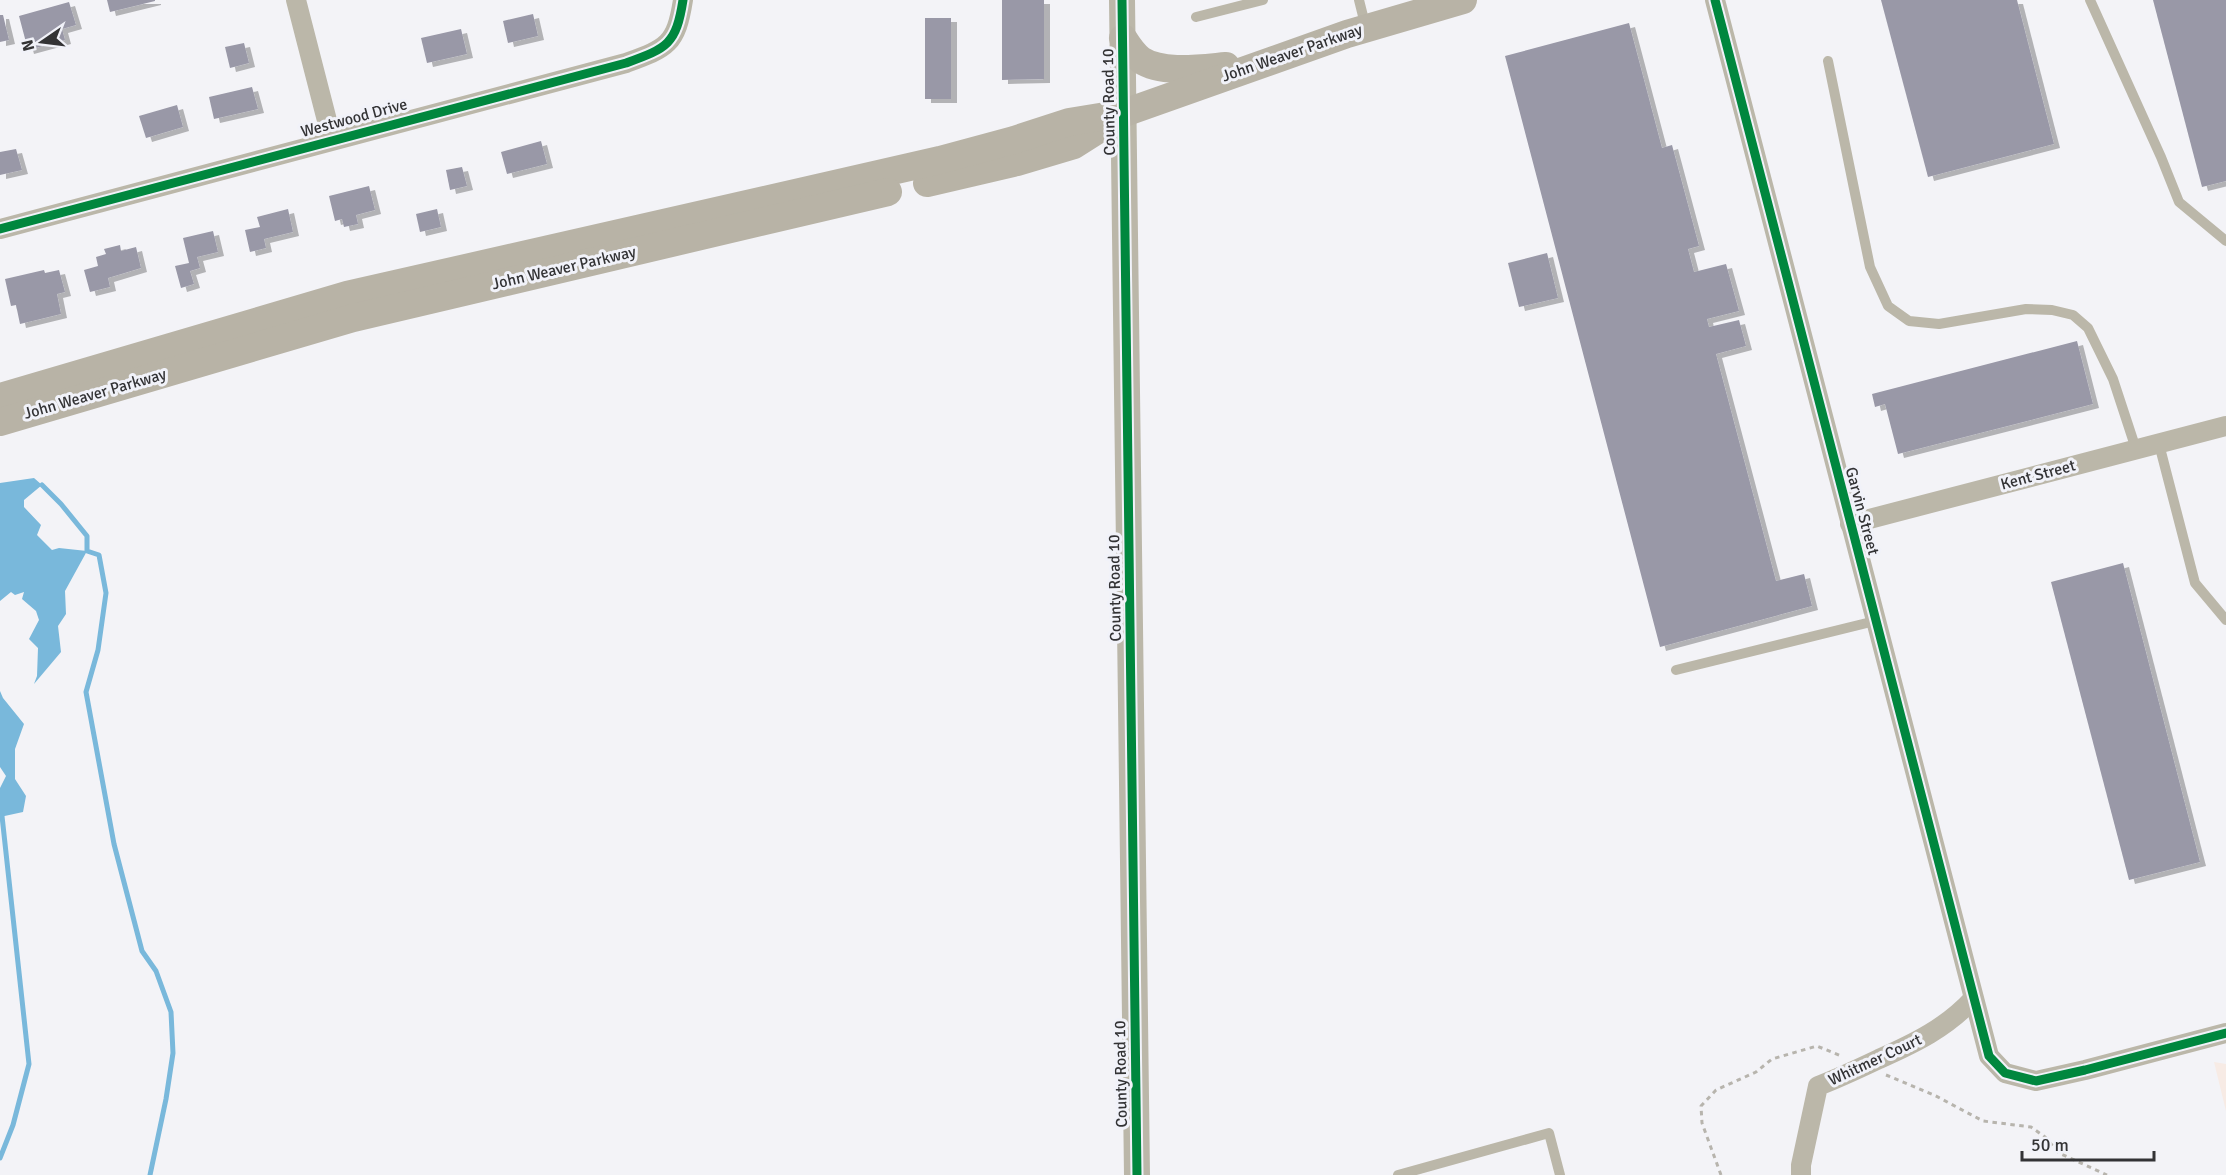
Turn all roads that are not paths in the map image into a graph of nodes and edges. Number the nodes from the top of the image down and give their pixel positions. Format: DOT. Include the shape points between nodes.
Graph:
graph roads {
  1 [pos="296,0"];
  2 [pos="683,0"];
  3 [pos="1122,0"];
  4 [pos="1263,0"];
  5 [pos="1359,0"];
  6 [pos="1463,0"];
  7 [pos="2090,0"];
  8 [pos="1719,1"];
  9 [pos="1196,17"];
  10 [pos="1366,28"];
  11 [pos="1123,38"];
  12 [pos="1828,61"];
  13 [pos="1258,64"];
  14 [pos="1124,113"];
  15 [pos="332,140"];
  16 [pos="0,229"];
  17 [pos="2226,241"];
  18 [pos="0,397"];
  19 [pos="0,422"];
  20 [pos="2225,430"];
  21 [pos="2159,444"];
  22 [pos="2136,449"];
  23 [pos="1850,524"];
  24 [pos="2226,620"];
  25 [pos="1875,621"];
  26 [pos="1676,670"];
  27 [pos="1973,999"];
  28 [pos="2226,1032"];
  29 [pos="1137,1175"];
  30 [pos="1398,1175"];
  31 [pos="1560,1175"];
  32 [pos="1801,1175"];
  1 -- 15 [label="street"];
  2 -- 15 [label="street, Westwood Drive" via="679,24 670,43 652,54"];
  3 -- 11 [label="street, County Road 10"];
  4 -- 9 [label="lane"];
  5 -- 10 [label="lane"];
  6 -- 10 [label="main road, John Weaver Parkway"];
  7 -- 17 [label="lane" via="2179,202"];
  8 -- 23 [label="street, Garvin Street"];
  10 -- 13 [label="main road, John Weaver Parkway"];
  11 -- 13 [label="main road" via="1143,61 1158,66 1188,69"];
  11 -- 14 [label="street, County Road 10"];
  12 -- 22 [label="lane" via="1870,267 1888,306 1909,321 1939,324 2026,309 2073,315 2088,328 2113,379"];
  13 -- 14 [label="main road, John Weaver Parkway"];
  14 -- 18 [label="main road, John Weaver Parkway" via="1069,122 940,160 358,293"];
  14 -- 19 [label="main road, John Weaver Parkway" via="1074,145 1017,162 353,318"];
  14 -- 29 [label="street, County Road 10"];
  15 -- 16 [label="street, Westwood Drive"];
  20 -- 21 [label="street, Kent Street"];
  21 -- 22 [label="street, Kent Street"];
  21 -- 24 [label="lane" via="2196,583"];
  22 -- 23 [label="street, Kent Street"];
  23 -- 25 [label="street, Garvin Street"];
  25 -- 26 [label="lane"];
  25 -- 27 [label="street, Garvin Street"];
  27 -- 28 [label="street, Garvin Street" via="1989,1056 2005,1073 2036,1081"];
  27 -- 32 [label="street, Whitmer Court" via="1926,1038 1818,1086"];
  30 -- 31 [label="lane" via="1549,1133"];
}
